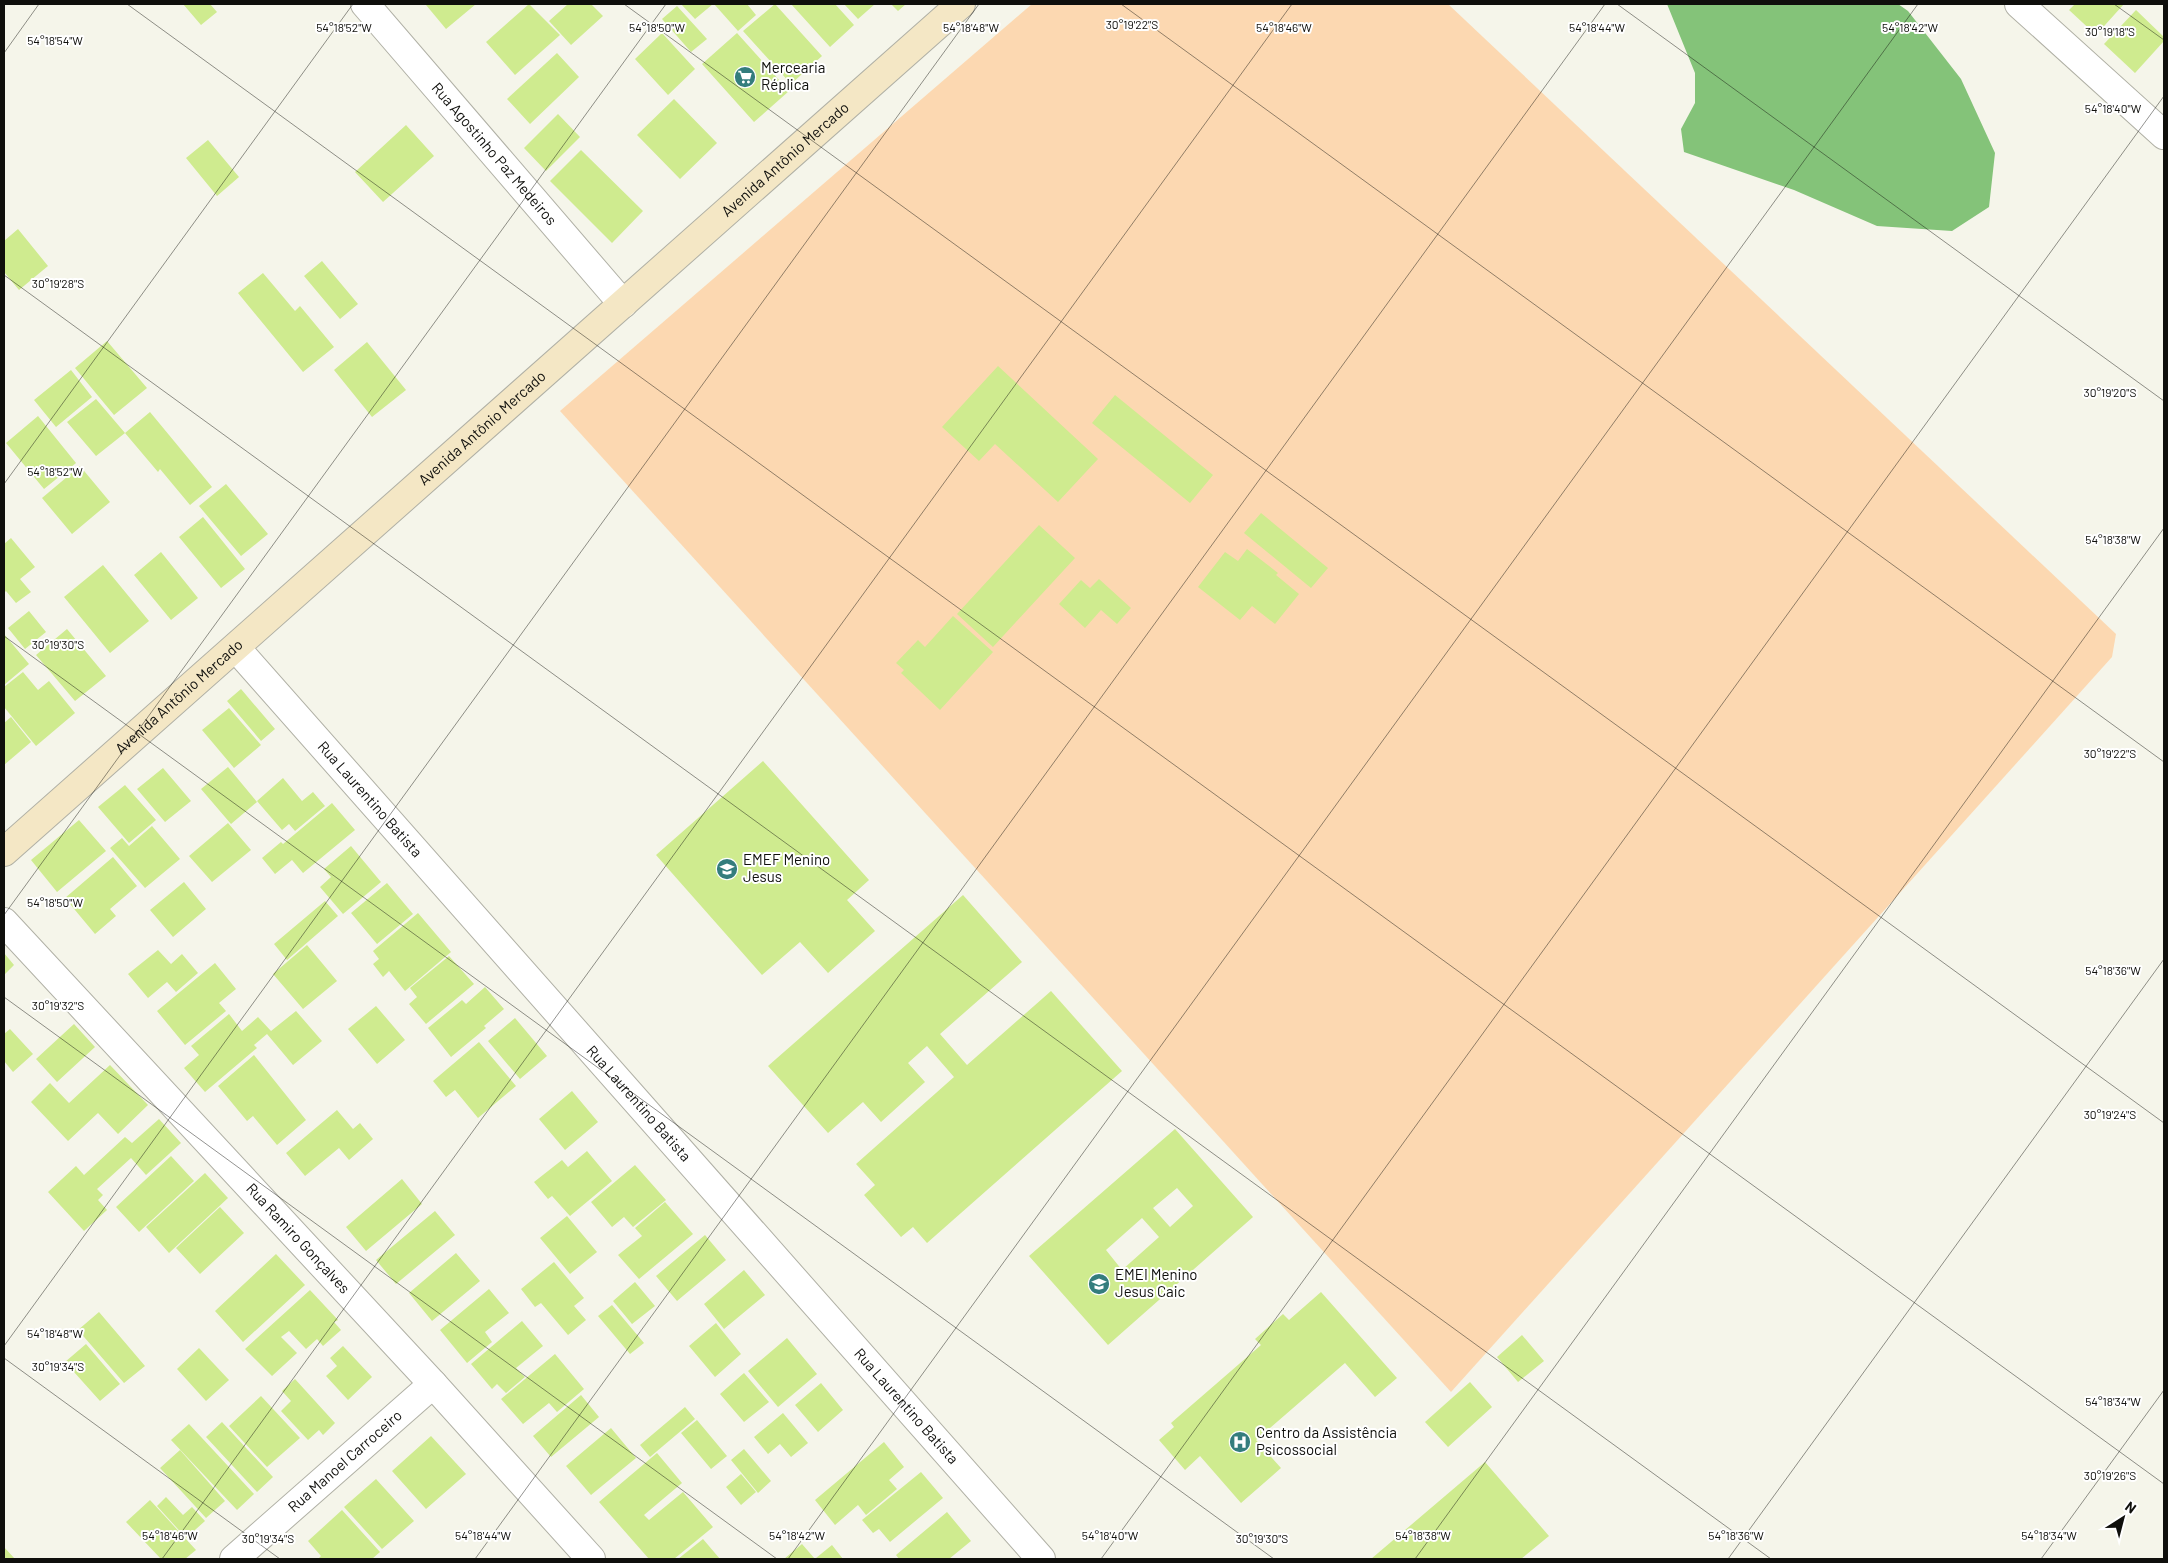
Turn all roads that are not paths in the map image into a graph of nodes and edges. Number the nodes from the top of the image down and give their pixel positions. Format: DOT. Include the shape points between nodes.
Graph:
graph roads {
  1 [pos="365,4"];
  2 [pos="961,4"];
  3 [pos="2019,4"];
  4 [pos="2164,134"];
  5 [pos="623,304"];
  6 [pos="236,648"];
  7 [pos="4,852"];
  8 [pos="4,922"];
  9 [pos="434,1384"];
  10 [pos="234,1559"];
  11 [pos="591,1559"];
  12 [pos="1042,1559"];
  1 -- 5 [label="street, Rua Agostinho Paz Medeiros"];
  2 -- 5 [label="street, Avenida Antônio Mercado"];
  3 -- 4 [label="street"];
  5 -- 6 [label="street, Avenida Antônio Mercado"];
  6 -- 7 [label="street, Avenida Antônio Mercado"];
  6 -- 12 [label="street, Rua Laurentino Batista"];
  8 -- 9 [label="street, Rua Ramiro Gonçalves"];
  9 -- 10 [label="street, Rua Manoel Carroceiro"];
  9 -- 11 [label="street, Rua Ramiro Gonçalves"];
}
